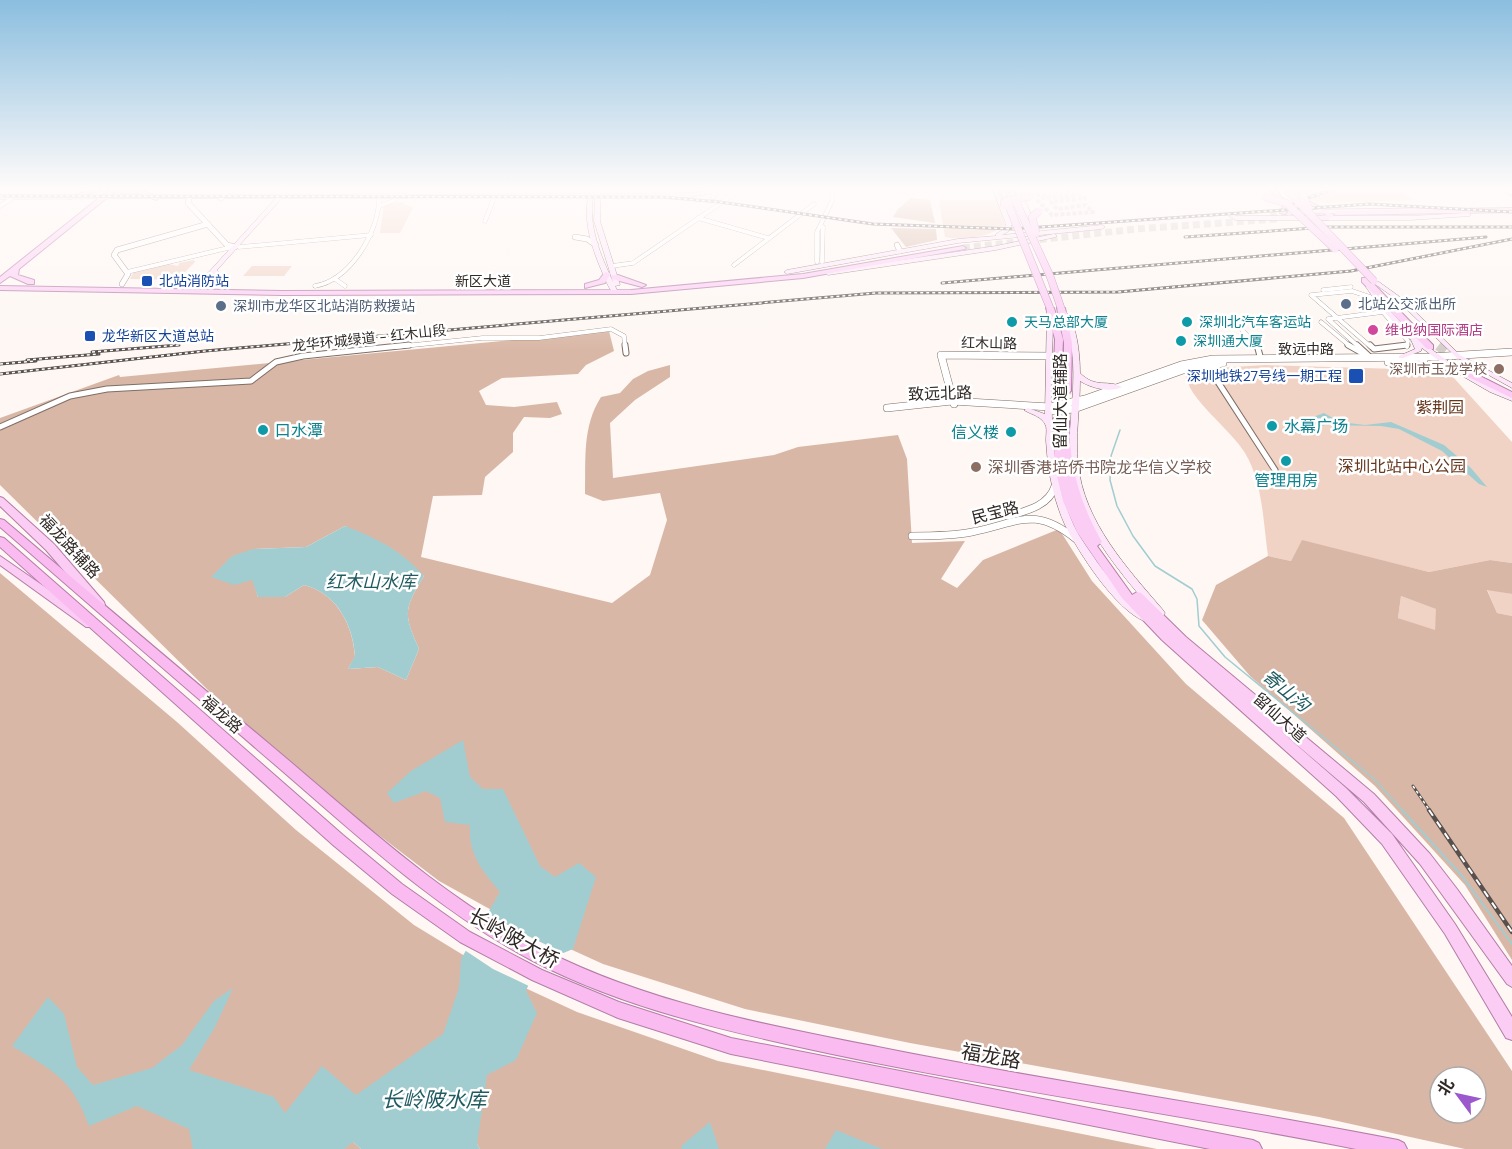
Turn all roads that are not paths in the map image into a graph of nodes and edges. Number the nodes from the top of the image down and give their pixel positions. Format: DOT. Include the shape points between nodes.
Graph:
graph roads {
  1 [pos="40,244"];
  2 [pos="139,244"];
  3 [pos="226,244"];
  4 [pos="238,244"];
  5 [pos="244,244"];
  6 [pos="365,244"];
  7 [pos="603,244"];
  8 [pos="661,244"];
  9 [pos="761,244"];
  10 [pos="819,244"];
  11 [pos="968,244"];
  12 [pos="980,244"];
  13 [pos="1020,244"];
  14 [pos="1021,244"];
  15 [pos="1024,244"];
  16 [pos="1035,244"];
  17 [pos="1038,244"];
  18 [pos="1329,244"];
  19 [pos="1330,244"];
  20 [pos="1338,244"];
  21 [pos="596,245"];
  22 [pos="962,246"];
  23 [pos="235,247"];
  24 [pos="996,249"];
  25 [pos="1335,249"];
  26 [pos="1040,254"];
  27 [pos="1031,260"];
  28 [pos="817,264"];
  29 [pos="829,264"];
  30 [pos="734,265"];
  31 [pos="12,267"];
  32 [pos="609,270"];
  33 [pos="0,272"];
  34 [pos="127,272"];
  35 [pos="787,272"];
  36 [pos="615,277"];
  37 [pos="335,279"];
  38 [pos="0,281"];
  39 [pos="31,282"];
  40 [pos="1371,282"];
  41 [pos="122,284"];
  42 [pos="179,285"];
  43 [pos="642,285"];
  44 [pos="225,286"];
  45 [pos="315,286"];
  46 [pos="345,286"];
  47 [pos="588,286"];
  48 [pos="0,288"];
  49 [pos="24,288"];
  50 [pos="615,288"];
  51 [pos="1319,290"];
  52 [pos="0,293"];
  53 [pos="1370,297"];
  54 [pos="1050,308"];
  55 [pos="1062,310"];
  56 [pos="1386,312"];
  57 [pos="1336,317"];
  58 [pos="1321,322"];
  59 [pos="1242,330"];
  60 [pos="1407,330"];
  61 [pos="1434,346"];
  62 [pos="626,353"];
  63 [pos="1512,354"];
  64 [pos="1051,356"];
  65 [pos="1260,356"];
  66 [pos="1370,357"];
  67 [pos="1401,357"];
  68 [pos="1460,358"];
  69 [pos="1477,358"];
  70 [pos="1439,359"];
  71 [pos="1416,362"];
  72 [pos="1207,365"];
  73 [pos="1466,371"];
  74 [pos="1076,372"];
  75 [pos="1485,373"];
  76 [pos="1118,387"];
  77 [pos="1057,390"];
  78 [pos="1067,391"];
  79 [pos="1512,393"];
  80 [pos="954,402"];
  81 [pos="1074,406"];
  82 [pos="1028,410"];
  83 [pos="1054,416"];
  84 [pos="0,427"];
  85 [pos="1275,470"];
  86 [pos="1055,484"];
  87 [pos="0,500"];
  88 [pos="0,522"];
  89 [pos="1078,540"];
  90 [pos="0,541"];
  91 [pos="0,560"];
  92 [pos="112,619"];
  93 [pos="1148,620"];
  94 [pos="101,632"];
  95 [pos="1182,640"];
  96 [pos="448,901"];
  97 [pos="435,917"];
  98 [pos="584,976"];
  99 [pos="1512,979"];
  100 [pos="1512,1032"];
  101 [pos="1253,1149"];
  102 [pos="1398,1149"];
  1 -- 31 [label="main road"];
  2 -- 34 [label="street" via="114,254"];
  3 -- 23 [label="street"];
  4 -- 23 [label="main road"];
  5 -- 23 [label="main road"];
  6 -- 37 [label="street"];
  7 -- 32 [label="main road"];
  8 -- 32 [label="street" via="633,263"];
  9 -- 30 [label="street"];
  10 -- 28 [label="street"];
  11 -- 22 [label="main road"];
  12 -- 24 [label="main road"];
  13 -- 27 [label="main road, bridge"];
  14 -- 24 [label="main road"];
  15 -- 27 [label="main road, bridge"];
  16 -- 26 [label="main road, bridge"];
  17 -- 26 [label="main road, bridge"];
  18 -- 25 [label="main road, bridge"];
  19 -- 25 [label="main road, bridge"];
  20 -- 40 [label="main road, bridge"];
  21 -- 32 [label="main road"];
  22 -- 24 [label="main road"];
  22 -- 29 [label="main road" via="899,248"];
  22 -- 35 [label="main road, 新区大道"];
  22 -- 50 [label="main road, 新区大道" via="823,273 732,284"];
  23 -- 34 [label="street"];
  23 -- 42 [label="main road" via="206,277"];
  23 -- 44 [label="main road" via="212,278 214,283"];
  25 -- 40 [label="main road"];
  26 -- 55 [label="main road, bridge"];
  27 -- 54 [label="main road, bridge"];
  28 -- 29 [label="main road"];
  28 -- 29 [label="main road"];
  28 -- 35 [label="main road"];
  31 -- 33 [label="main road"];
  31 -- 38 [label="main road"];
  31 -- 39 [label="main road" via="14,276"];
  32 -- 36 [label="main road"];
  32 -- 47 [label="main road" via="602,281"];
  32 -- 50 [label="main road"];
  34 -- 41 [label="street"];
  35 -- 43 [label="main road, 新区大道"];
  36 -- 43 [label="main road"];
  36 -- 50 [label="main road"];
  37 -- 45 [label="street"];
  37 -- 46 [label="street"];
  38 -- 39 [label="main road, 新区大道"];
  39 -- 41 [label="main road, 新区大道"];
  40 -- 56 [label="main road"];
  40 -- 61 [label="main road"];
  40 -- 68 [label="main road" via="1398,298"];
  41 -- 42 [label="main road, 新区大道"];
  42 -- 44 [label="main road, 新区大道"];
  43 -- 50 [label="main road, 新区大道"];
  44 -- 45 [label="main road, 新区大道"];
  45 -- 46 [label="main road, 新区大道"];
  46 -- 47 [label="main road, 新区大道"];
  47 -- 50 [label="main road, 新区大道"];
  48 -- 49 [label="main road, 新区大道"];
  49 -- 50 [label="main road, 新区大道" via="264,293"];
  49 -- 52 [label="main road"];
  51 -- 53 [label="street" via="1354,287"];
  53 -- 56 [label="street"];
  53 -- 57 [label="street" via="1357,291 1311,295"];
  54 -- 64 [label="main road, 留仙大道辅路"];
  54 -- 77 [label="main road" via="1059,339"];
  55 -- 74 [label="main road, 留仙大道辅路" via="1074,336"];
  55 -- 78 [label="main road" via="1068,343"];
  56 -- 57 [label="street"];
  56 -- 57 [label="street" via="1408,341 1407,347 1374,349"];
  56 -- 60 [label="main road"];
  57 -- 66 [label="street" via="1328,319"];
  58 -- 66 [label="street" via="1349,346"];
  59 -- 65 [label="street" via="1260,348"];
  60 -- 67 [label="main road" via="1419,350"];
  60 -- 70 [label="main road"];
  62 -- 84 [label="street, 龙华环城绿道 - 红木山段" via="624,336 610,328 539,338 482,338 290,358 276,362 251,381 107,389 70,396"];
  63 -- 68 [label="street"];
  63 -- 69 [label="street"];
  64 -- 80 [label="street, 红木山路" via="941,355"];
  64 -- 83 [label="main road, 留仙大道辅路"];
  65 -- 66 [label="street, 致远中路"];
  65 -- 76 [label="street, 致远中路" via="1202,360"];
  66 -- 67 [label="street, 致远中路"];
  67 -- 70 [label="street, 致远中路"];
  68 -- 69 [label="street"];
  68 -- 70 [label="street, 致远中路"];
  68 -- 73 [label="main road"];
  69 -- 75 [label="main road" via="1474,363"];
  70 -- 71 [label="street, 致远中路"];
  70 -- 73 [label="main road"];
  71 -- 72 [label="street, 致远中路" via="1261,361"];
  71 -- 73 [label="main road"];
  72 -- 81 [label="street, 致远中路"];
  72 -- 85 [label="street"];
  73 -- 75 [label="main road"];
  73 -- 79 [label="main road"];
  74 -- 76 [label="main road" via="1093,386"];
  74 -- 81 [label="main road, 留仙大道辅路"];
  75 -- 79 [label="main road"];
  76 -- 81 [label="street, 致远中路"];
  80 -- 80 [label="street, 致远北路" via="887,408"];
  80 -- 82 [label="street, 致远北路"];
  80 -- 83 [label="street, 致远北路"];
  81 -- 83 [label="street, 致远中路"];
  81 -- 95 [label="main road, 留仙大道辅路" via="1074,465 1088,509 1111,552"];
  82 -- 83 [label="street, 致远北路"];
  82 -- 83 [label="main road"];
  83 -- 86 [label="main road, 留仙大道辅路"];
  83 -- 93 [label="main road, 留仙大道" via="1060,468 1074,516 1109,571"];
  83 -- 95 [label="main road, 留仙大道" via="1070,484 1104,555 1133,592"];
  86 -- 89 [label="main road, 留仙大道辅路"];
  86 -- 89 [label="street, 民宝路" via="1050,497 1039,505 988,524 912,533 967,533 1011,519 1028,518 1061,528"];
  87 -- 92 [label="main road, 福龙路辅路" via="57,555"];
  88 -- 92 [label="highway, 福龙路"];
  89 -- 93 [label="main road, 留仙大道辅路" via="1116,594"];
  90 -- 94 [label="highway, 福龙路"];
  91 -- 94 [label="main road"];
  92 -- 96 [label="highway, 福龙路" via="352,826"];
  93 -- 100 [label="main road, 留仙大道" via="1341,792 1387,839 1450,929"];
  94 -- 97 [label="highway, 福龙路" via="338,840"];
  95 -- 99 [label="main road, 留仙大道" via="1369,798 1432,867"];
  96 -- 98 [label="highway, 长岭陂大桥" via="506,938"];
  97 -- 101 [label="highway, 长岭陂大桥" via="498,956 575,994 674,1029 780,1057"];
  98 -- 102 [label="highway, 福龙路" via="680,1010 784,1036 999,1079"];
}
